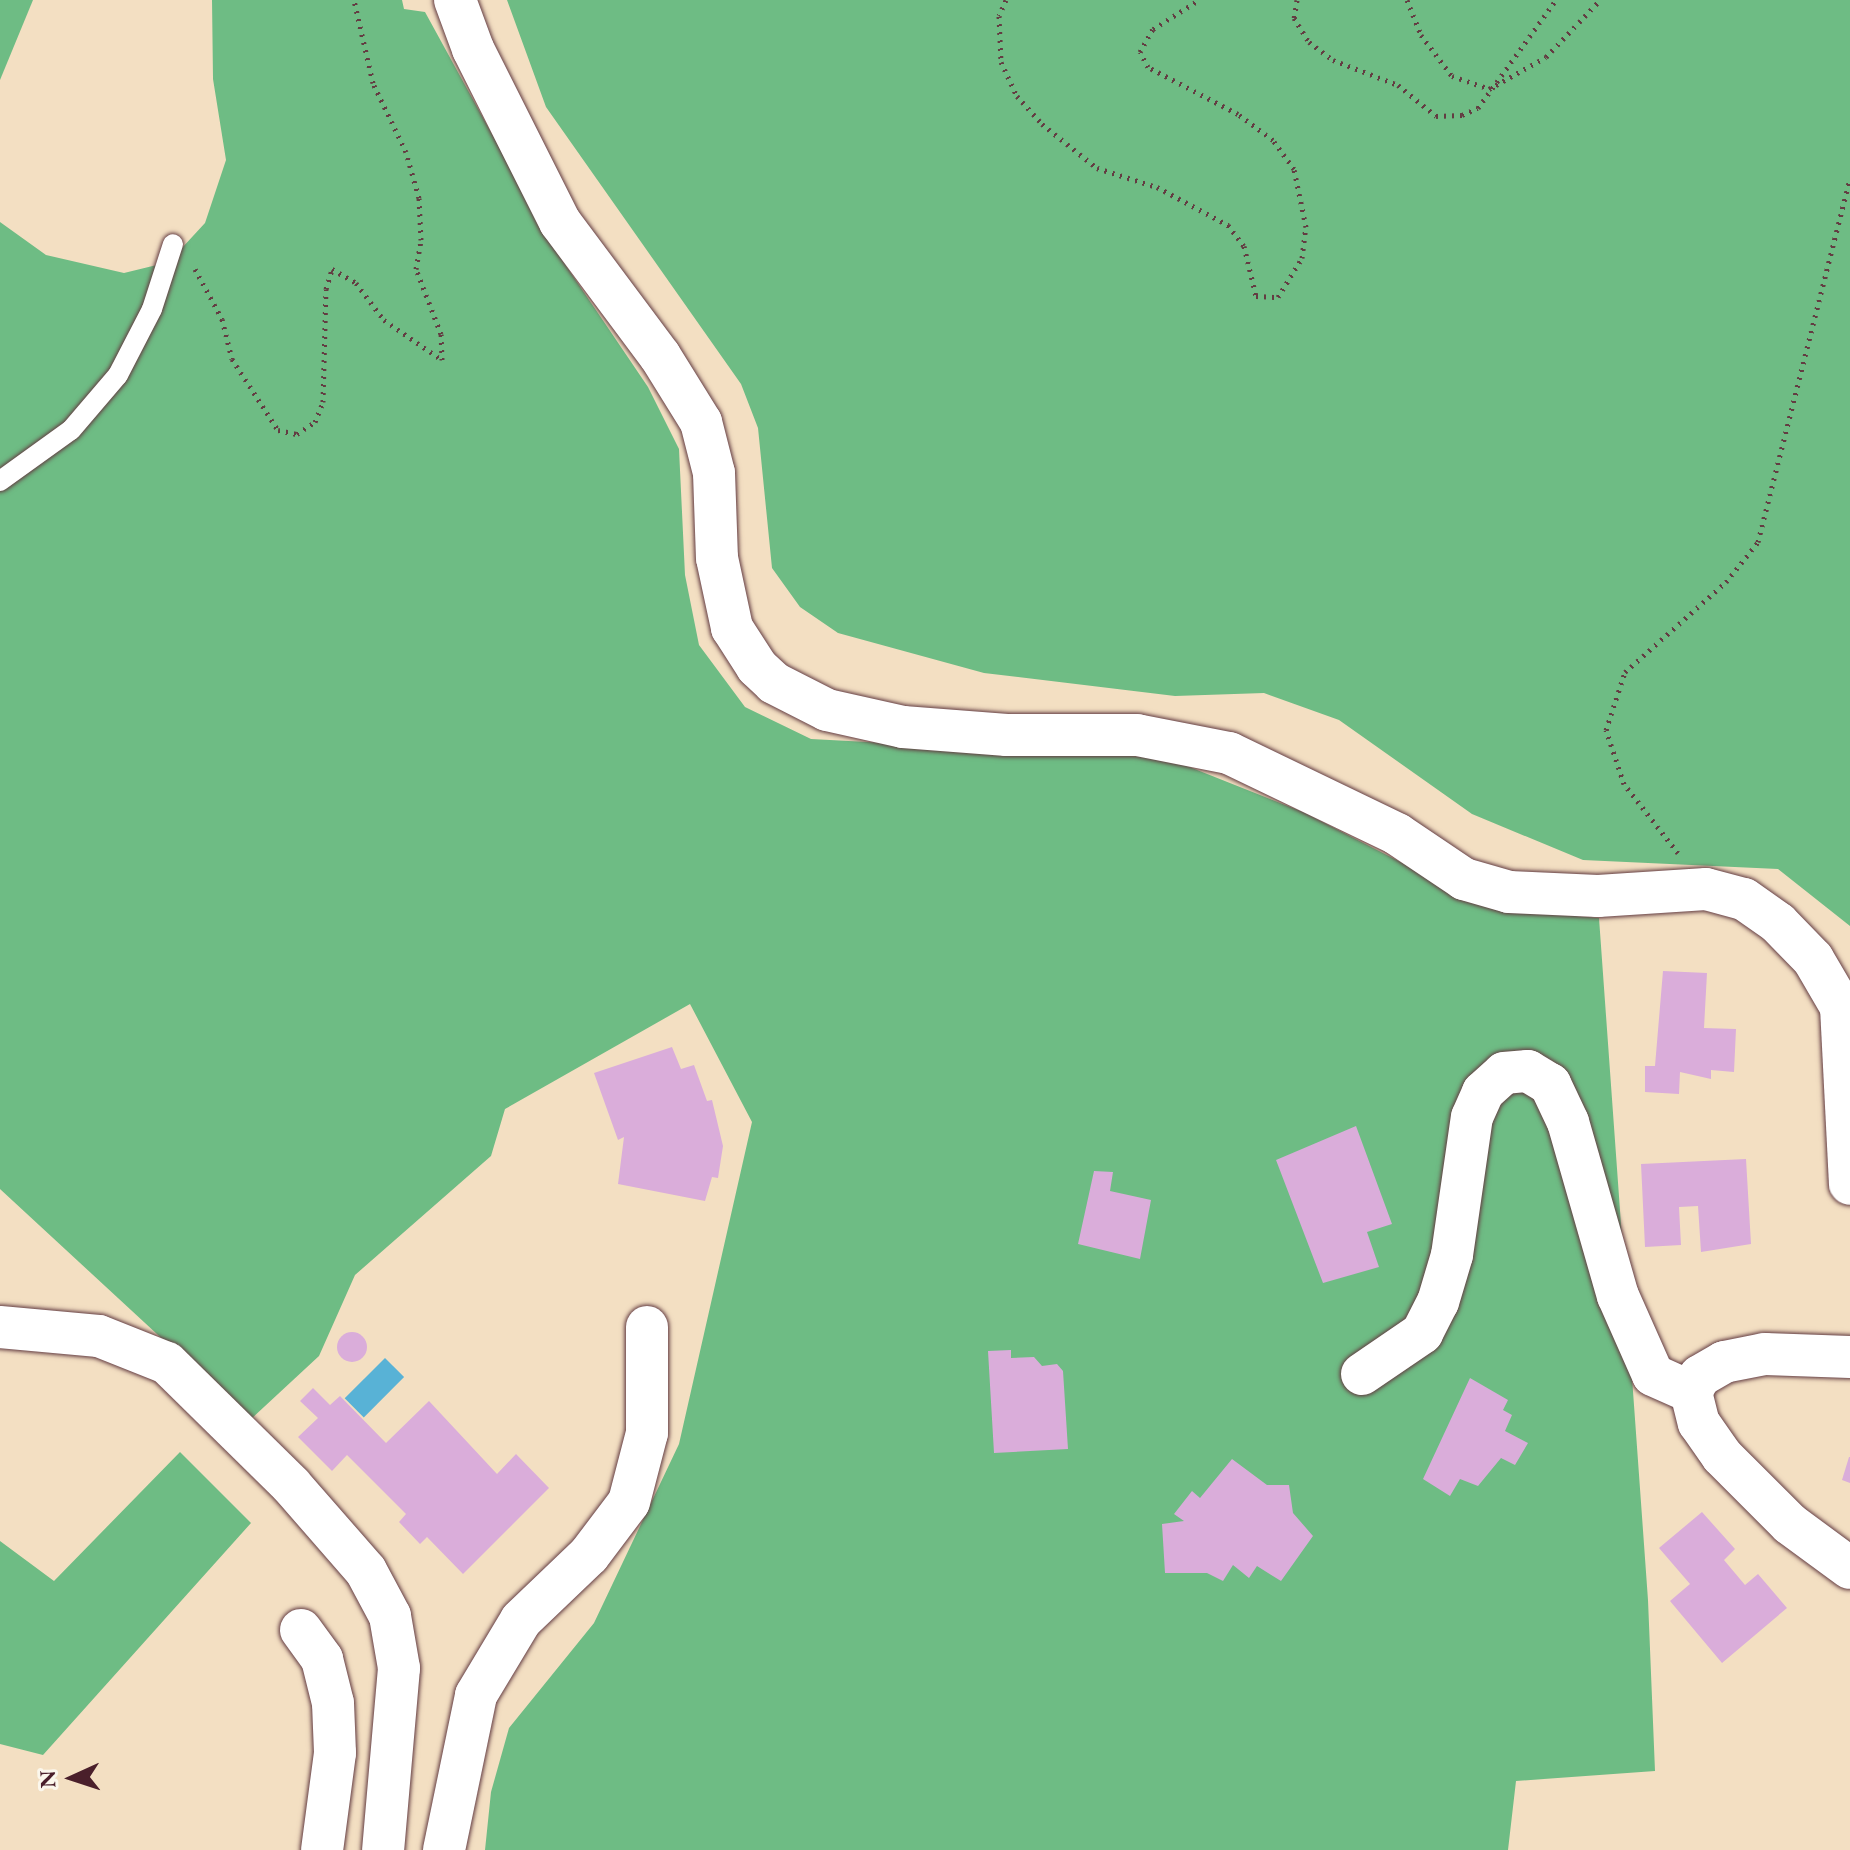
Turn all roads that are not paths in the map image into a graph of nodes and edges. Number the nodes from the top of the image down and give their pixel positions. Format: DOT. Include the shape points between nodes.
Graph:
graph roads {
  1 [pos="455,0"];
  2 [pos="173,244"];
  3 [pos="0,481"];
  4 [pos="1850,1184"];
  5 [pos="0,1327"];
  6 [pos="647,1327"];
  7 [pos="1850,1357"];
  8 [pos="1362,1374"];
  9 [pos="1691,1392"];
  10 [pos="1850,1568"];
  11 [pos="301,1630"];
  12 [pos="322,1850"];
  13 [pos="383,1850"];
  14 [pos="444,1850"];
  1 -- 4 [label="street" via="473,49 560,222 660,356 701,422 714,473 717,558 732,628 774,683 827,710 903,727 1007,735 1137,735 1229,753 1397,834 1464,879 1509,892 1598,896 1706,889 1744,899 1778,923 1813,959 1841,1007"];
  2 -- 3 [label="lane" via="152,309 118,375 71,430"];
  5 -- 13 [label="street" via="99,1336 167,1363 291,1485 366,1571 390,1616 399,1668"];
  6 -- 14 [label="street" via="647,1433 629,1502 589,1555 521,1620 476,1695"];
  7 -- 9 [label="street" via="1765,1354 1724,1362 1700,1376"];
  8 -- 9 [label="street" via="1422,1333 1452,1255 1472,1117 1483,1092 1504,1073 1528,1071 1550,1084 1568,1122 1613,1281 1653,1375"];
  9 -- 10 [label="street" via="1699,1423 1722,1456 1790,1524"];
  11 -- 12 [label="street" via="322,1659 333,1703 335,1753"];
}
